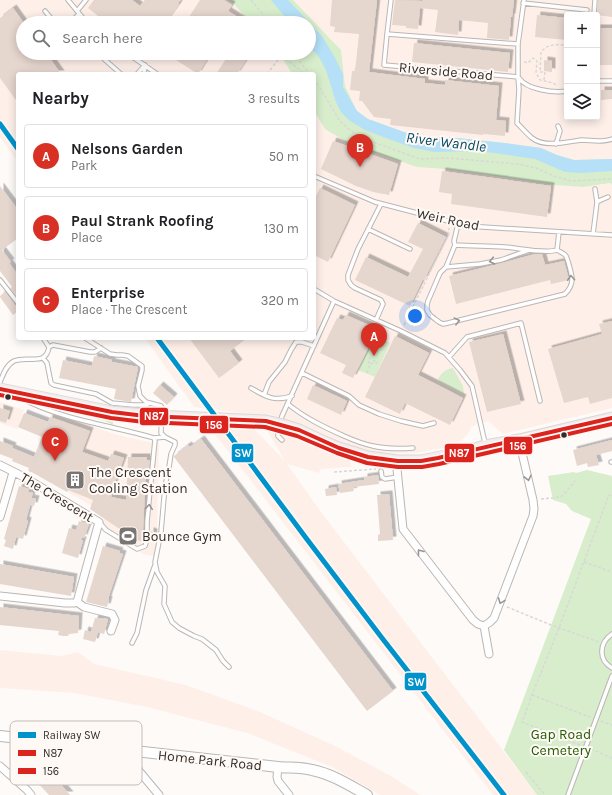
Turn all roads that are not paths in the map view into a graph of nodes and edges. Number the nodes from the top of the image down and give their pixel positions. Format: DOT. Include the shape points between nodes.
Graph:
graph roads {
  1 [pos="68,0"];
  2 [pos="86,0"];
  3 [pos="391,0"];
  4 [pos="595,0"];
  5 [pos="524,1"];
  6 [pos="587,10"];
  7 [pos="45,11"];
  8 [pos="594,12"];
  9 [pos="78,13"];
  10 [pos="49,16"];
  11 [pos="76,16"];
  12 [pos="81,16"];
  13 [pos="387,34"];
  14 [pos="518,44"];
  15 [pos="104,60"];
  16 [pos="138,60"];
  17 [pos="145,65"];
  18 [pos="119,72"];
  19 [pos="138,72"];
  20 [pos="144,72"];
  21 [pos="154,72"];
  22 [pos="518,77"];
  23 [pos="600,81"];
  24 [pos="612,81"];
  25 [pos="564,91"];
  26 [pos="558,126"];
  27 [pos="612,139"];
  28 [pos="556,144"];
  29 [pos="316,177"];
  30 [pos="595,189"];
  31 [pos="608,197"];
  32 [pos="597,202"];
  33 [pos="381,204"];
  34 [pos="458,224"];
  35 [pos="368,229"];
  36 [pos="559,232"];
  37 [pos="593,234"];
  38 [pos="612,235"];
  39 [pos="455,246"];
  40 [pos="410,249"];
  41 [pos="529,250"];
  42 [pos="557,250"];
  43 [pos="446,267"];
  44 [pos="0,280"];
  45 [pos="316,290"];
  46 [pos="16,300"];
  47 [pos="334,301"];
  48 [pos="376,320"];
  49 [pos="44,340"];
  50 [pos="88,340"];
  51 [pos="314,346"];
  52 [pos="49,347"];
  53 [pos="101,348"];
  54 [pos="449,357"];
  55 [pos="43,358"];
  56 [pos="0,368"];
  57 [pos="5,370"];
  58 [pos="302,373"];
  59 [pos="3,387"];
  60 [pos="251,388"];
  61 [pos="264,395"];
  62 [pos="292,396"];
  63 [pos="540,401"];
  64 [pos="150,403"];
  65 [pos="288,404"];
  66 [pos="612,418"];
  67 [pos="434,423"];
  68 [pos="164,437"];
  69 [pos="154,438"];
  70 [pos="282,440"];
  71 [pos="519,440"];
  72 [pos="485,446"];
  73 [pos="413,448"];
  74 [pos="398,461"];
  75 [pos="0,465"];
  76 [pos="379,470"];
  77 [pos="14,472"];
  78 [pos="398,477"];
  79 [pos="0,517"];
  80 [pos="99,522"];
  81 [pos="155,565"];
  82 [pos="0,596"];
  83 [pos="78,602"];
  84 [pos="484,626"];
  85 [pos="111,631"];
  86 [pos="612,634"];
  87 [pos="132,643"];
  88 [pos="488,654"];
  89 [pos="230,667"];
  90 [pos="612,668"];
  91 [pos="612,676"];
  92 [pos="0,736"];
  93 [pos="10,737"];
  94 [pos="142,752"];
  95 [pos="0,766"];
  96 [pos="278,767"];
  97 [pos="10,775"];
  98 [pos="142,775"];
  99 [pos="21,785"];
  100 [pos="31,795"];
  101 [pos="159,795"];
  102 [pos="289,795"];
  103 [pos="367,795"];
  104 [pos="568,795"];
  1 -- 9 [label="lane"];
  2 -- 9 [label="lane"];
  3 -- 13 [label="lane"];
  4 -- 8 [label="lane"];
  5 -- 6 [label="lane"];
  5 -- 14 [label="lane"];
  7 -- 10 [label="lane"];
  9 -- 11 [label="lane"];
  9 -- 12 [label="lane"];
  13 -- 14 [label="lane"];
  13 -- 22 [label="lane, Riverside Road" via="384,65"];
  14 -- 22 [label="lane"];
  15 -- 18 [label="lane"];
  16 -- 17 [label="lane"];
  17 -- 19 [label="lane"];
  17 -- 20 [label="lane"];
  17 -- 21 [label="lane"];
  22 -- 25 [label="lane" via="526,85 553,92"];
  22 -- 28 [label="lane" via="520,89 517,123 533,139"];
  23 -- 24 [label="lane"];
  26 -- 28 [label="lane" via="560,131"];
  27 -- 28 [label="lane"];
  29 -- 33 [label="lane, Weir Road"];
  30 -- 32 [label="lane"];
  31 -- 32 [label="lane"];
  32 -- 37 [label="lane"];
  33 -- 34 [label="lane, Weir Road"];
  33 -- 35 [label="lane"];
  34 -- 36 [label="lane, Weir Road"];
  34 -- 39 [label="lane"];
  35 -- 40 [label="lane"];
  35 -- 48 [label="lane" via="358,249 348,280 355,288 377,298 383,304"];
  36 -- 37 [label="lane, Weir Road"];
  36 -- 42 [label="lane"];
  37 -- 38 [label="lane, Weir Road"];
  39 -- 41 [label="lane"];
  39 -- 43 [label="lane"];
  41 -- 42 [label="lane"];
  41 -- 43 [label="lane, one-way" via="501,260"];
  43 -- 42 [label="lane, one-way" via="440,273 427,305 430,315 443,324 565,294 569,290 572,278 566,257"];
  44 -- 46 [label="lane"];
  45 -- 47 [label="lane"];
  47 -- 48 [label="lane"];
  47 -- 51 [label="lane"];
  48 -- 54 [label="lane"];
  49 -- 52 [label="lane"];
  50 -- 53 [label="lane"];
  51 -- 58 [label="lane"];
  51 -- 61 [label="lane" via="296,342 278,373 269,382"];
  52 -- 53 [label="lane" via="53,345 90,352"];
  52 -- 55 [label="lane"];
  53 -- 64 [label="lane" via="110,354 128,356 142,366 138,386 140,396"];
  54 -- 63 [label="lane" via="467,337 521,323"];
  54 -- 72 [label="lane" via="472,386"];
  55 -- 57 [label="lane" via="14,361"];
  55 -- 64 [label="lane" via="47,363 51,383 54,385 96,394 112,403"];
  56 -- 57 [label="lane"];
  57 -- 59 [label="lane"];
  58 -- 62 [label="lane"];
  58 -- 67 [label="lane" via="379,414 423,426"];
  59 -- 69 [label="lane" via="39,406"];
  59 -- 74 [label="main road, bridge" via="112,412 145,416 266,421 299,430 338,448 368,457"];
  60 -- 61 [label="lane"];
  61 -- 62 [label="lane" via="275,399"];
  62 -- 65 [label="lane"];
  64 -- 68 [label="lane" via="162,408 161,433"];
  65 -- 70 [label="lane" via="278,431 278,436"];
  65 -- 73 [label="lane" via="326,428 353,440 392,449"];
  66 -- 71 [label="main road"];
  68 -- 69 [label="lane"];
  68 -- 81 [label="lane" via="175,442 175,445 165,486"];
  80 -- 69 [label="lane, one-way" via="106,530 137,548 145,546 148,540 147,522"];
  71 -- 72 [label="main road"];
  71 -- 84 [label="street, one-way" via="533,500 533,516 494,618"];
  72 -- 74 [label="main road" via="421,461"];
  74 -- 78 [label="street"];
  75 -- 77 [label="street, The Crescent"];
  76 -- 78 [label="lane" via="385,479"];
  77 -- 79 [label="street"];
  77 -- 80 [label="street, The Crescent"];
  84 -- 78 [label="street, one-way" via="473,620 403,529"];
  80 -- 83 [label="street, The Crescent"];
  81 -- 87 [label="lane"];
  81 -- 89 [label="lane" via="165,586 164,604 172,622 202,639 216,650"];
  82 -- 83 [label="street"];
  83 -- 85 [label="street" via="84,607 112,614 115,620"];
  84 -- 88 [label="street"];
  86 -- 90 [label="lane" via="603,644 602,650 605,662"];
  91 -- 104 [label="lane"];
  92 -- 93 [label="street, Home Park Road"];
  94 -- 96 [label="street, Home Park Road"];
  95 -- 97 [label="street"];
  96 -- 102 [label="street" via="278,781"];
  96 -- 103 [label="street, Home Park Road" via="311,769 328,774"];
  98 -- 101 [label="street"];
  99 -- 100 [label="street"];
}
